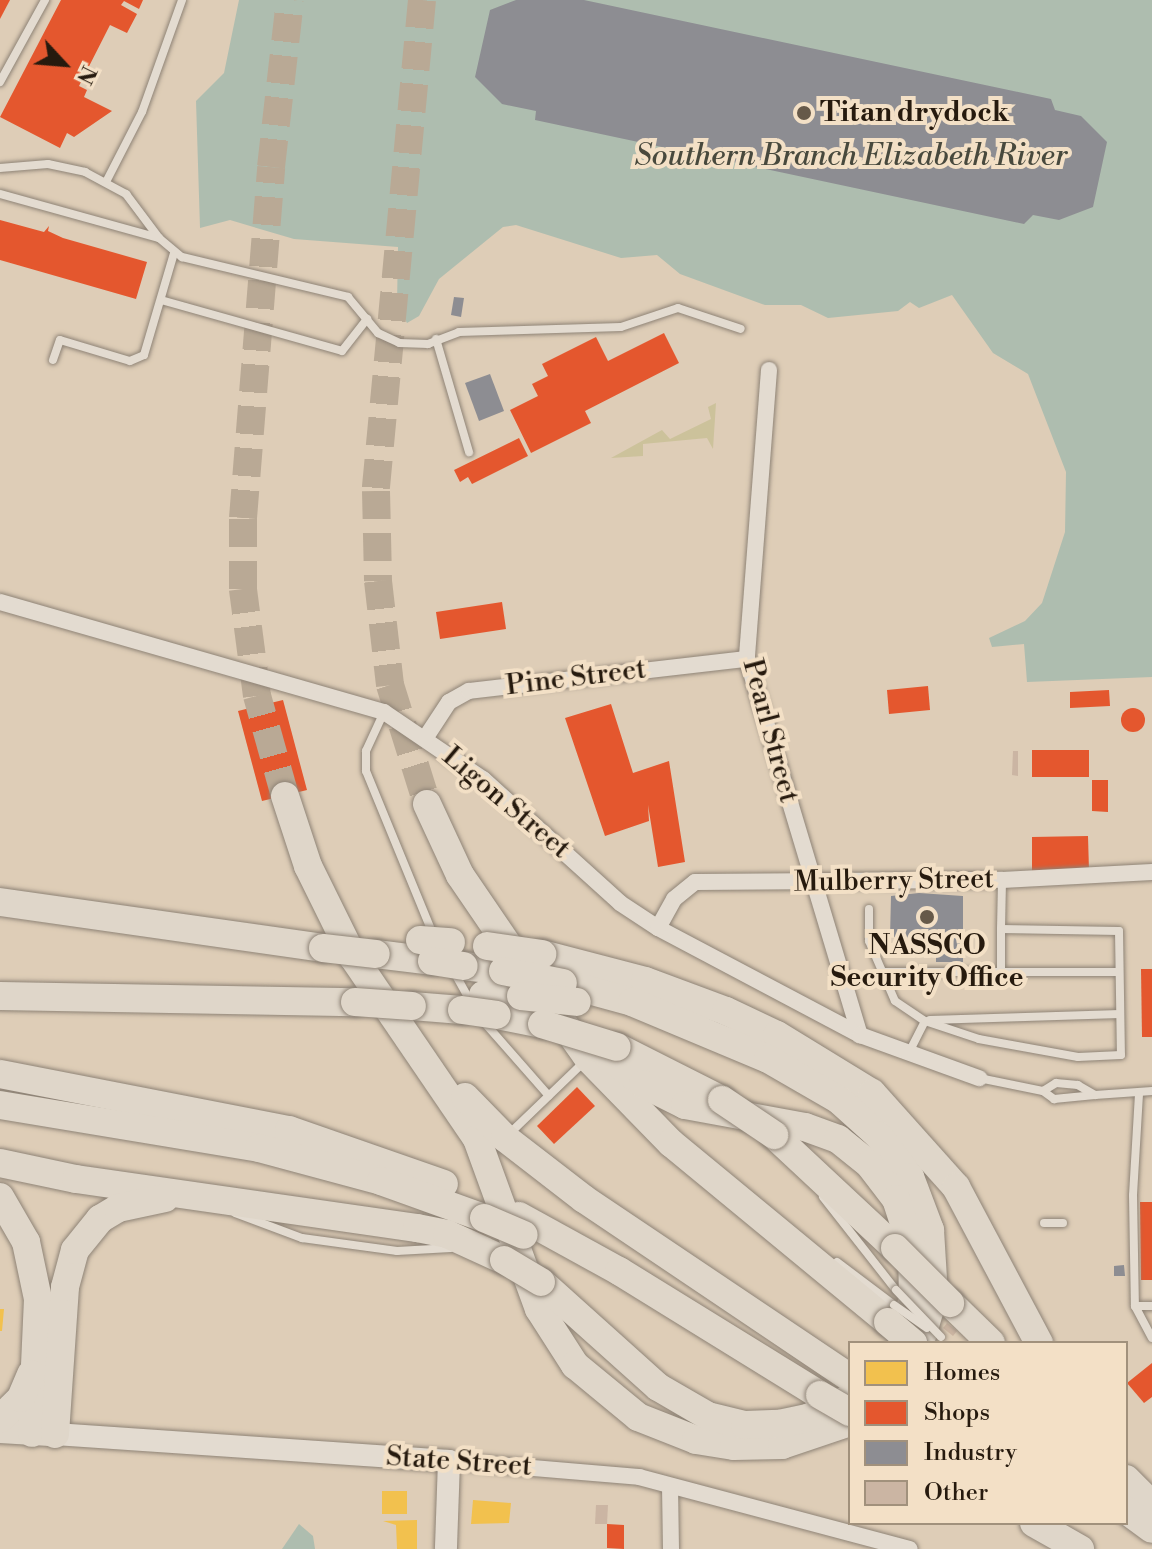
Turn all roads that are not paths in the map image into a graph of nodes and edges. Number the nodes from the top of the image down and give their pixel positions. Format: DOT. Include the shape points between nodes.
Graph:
graph roads {
  1 [pos="45,0"];
  2 [pos="182,0"];
  3 [pos="0,82"];
  4 [pos="0,168"];
  5 [pos="106,182"];
  6 [pos="0,194"];
  7 [pos="159,238"];
  8 [pos="174,253"];
  9 [pos="161,300"];
  10 [pos="367,319"];
  11 [pos="741,329"];
  12 [pos="436,339"];
  13 [pos="53,360"];
  14 [pos="769,370"];
  15 [pos="469,452"];
  16 [pos="0,602"];
  17 [pos="747,659"];
  18 [pos="384,712"];
  19 [pos="426,737"];
  20 [pos="285,796"];
  21 [pos="427,804"];
  22 [pos="1152,872"];
  23 [pos="1002,880"];
  24 [pos="813,882"];
  25 [pos="0,902"];
  26 [pos="869,909"];
  27 [pos="658,928"];
  28 [pos="1001,929"];
  29 [pos="442,952"];
  30 [pos="509,963"];
  31 [pos="882,972"];
  32 [pos="1001,972"];
  33 [pos="1119,972"];
  34 [pos="570,992"];
  35 [pos="0,996"];
  36 [pos="474,1003"];
  37 [pos="1120,1014"];
  38 [pos="925,1021"];
  39 [pos="860,1035"];
  40 [pos="908,1056"];
  41 [pos="588,1058"];
  42 [pos="427,1061"];
  43 [pos="0,1074"];
  44 [pos="979,1078"];
  45 [pos="1043,1091"];
  46 [pos="1152,1091"];
  47 [pos="1139,1094"];
  48 [pos="1095,1095"];
  49 [pos="549,1096"];
  50 [pos="0,1105"];
  51 [pos="505,1138"];
  52 [pos="782,1142"];
  53 [pos="671,1143"];
  54 [pos="0,1163"];
  55 [pos="203,1196"];
  56 [pos="0,1197"];
  57 [pos="482,1208"];
  58 [pos="1044,1223"];
  59 [pos="1063,1223"];
  60 [pos="814,1245"];
  61 [pos="825,1253"];
  62 [pos="1135,1306"];
  63 [pos="1152,1306"];
  64 [pos="893,1324"];
  65 [pos="1152,1338"];
  66 [pos="911,1341"];
  67 [pos="936,1341"];
  68 [pos="989,1341"];
  69 [pos="1038,1341"];
  70 [pos="36,1358"];
  71 [pos="848,1383"];
  72 [pos="848,1385"];
  73 [pos="848,1411"];
  74 [pos="0,1419"];
  75 [pos="848,1423"];
  76 [pos="0,1431"];
  77 [pos="43,1434"];
  78 [pos="449,1461"];
  79 [pos="1128,1481"];
  80 [pos="670,1486"];
  81 [pos="1128,1502"];
  82 [pos="1152,1505"];
  83 [pos="1128,1511"];
  84 [pos="1038,1525"];
  85 [pos="1064,1525"];
  86 [pos="1152,1526"];
  87 [pos="446,1549"];
  88 [pos="671,1549"];
  89 [pos="910,1549"];
  90 [pos="1080,1549"];
  91 [pos="1093,1549"];
  1 -- 3 [label="lane"];
  2 -- 5 [label="lane" via="142,112"];
  4 -- 5 [label="lane" via="48,164"];
  5 -- 7 [label="lane" via="126,194"];
  6 -- 7 [label="lane"];
  7 -- 8 [label="lane"];
  8 -- 9 [label="lane"];
  8 -- 10 [label="lane" via="196,263 348,297"];
  9 -- 10 [label="lane" via="342,351"];
  9 -- 13 [label="lane" via="139,360 60,340"];
  10 -- 12 [label="lane" via="378,333 399,343 418,345"];
  11 -- 12 [label="lane" via="678,308 621,327 459,332"];
  12 -- 15 [label="lane"];
  14 -- 17 [label="street, Pearl Street"];
  16 -- 18 [label="street, Ligon Street"];
  17 -- 19 [label="street, Pine Street" via="469,691 449,702"];
  17 -- 24 [label="street, Pearl Street"];
  18 -- 19 [label="street, Ligon Street"];
  18 -- 49 [label="lane" via="366,751 366,771 420,909 472,1005"];
  19 -- 27 [label="street, Ligon Street" via="483,779 620,903"];
  20 -- 42 [label="highway" via="308,866 337,928 389,1013"];
  21 -- 30 [label="highway"];
  22 -- 23 [label="street, Mulberry Street"];
  23 -- 24 [label="street, Mulberry Street"];
  23 -- 28 [label="lane"];
  24 -- 27 [label="street, Mulberry Street" via="695,882 674,899"];
  24 -- 39 [label="street, Pearl Street"];
  25 -- 29 [label="highway" via="215,931"];
  26 -- 31 [label="lane" via="869,941"];
  27 -- 39 [label="street, Ligon Street"];
  28 -- 32 [label="lane"];
  28 -- 33 [label="lane" via="1119,931"];
  29 -- 30 [label="highway"];
  29 -- 69 [label="highway, bridge" via="487,946 542,954 645,981 777,1035 872,1093 956,1187"];
  30 -- 34 [label="highway, bridge"];
  30 -- 41 [label="highway"];
  30 -- 64 [label="highway" via="643,1084 708,1112 815,1130 838,1139 869,1164 896,1199 912,1248 913,1299"];
  31 -- 32 [label="lane"];
  31 -- 38 [label="lane" via="895,1001"];
  32 -- 33 [label="lane"];
  33 -- 37 [label="lane"];
  34 -- 36 [label="highway, bridge"];
  34 -- 67 [label="highway" via="682,1023 800,1075 857,1115 897,1159 926,1215 934,1250"];
  35 -- 36 [label="highway, bridge"];
  36 -- 52 [label="highway, bridge" via="617,1047 722,1100"];
  37 -- 38 [label="lane"];
  37 -- 38 [label="lane" via="1121,1055 1078,1057 979,1039"];
  38 -- 40 [label="lane"];
  39 -- 40 [label="street, Ligon Street"];
  40 -- 44 [label="street, Ligon Street"];
  41 -- 49 [label="lane"];
  41 -- 53 [label="highway"];
  42 -- 51 [label="highway"];
  42 -- 75 [label="highway" via="477,1139 550,1328 575,1365 609,1397 667,1431 734,1446 794,1443"];
  43 -- 57 [label="highway" via="289,1130 373,1156"];
  44 -- 45 [label="lane"];
  45 -- 48 [label="lane" via="1054,1099"];
  45 -- 48 [label="lane" via="1056,1083 1078,1085"];
  46 -- 47 [label="lane"];
  47 -- 48 [label="lane"];
  47 -- 62 [label="lane"];
  49 -- 51 [label="lane"];
  50 -- 57 [label="highway" via="259,1148"];
  51 -- 71 [label="highway"];
  52 -- 67 [label="lane, bridge"];
  52 -- 68 [label="highway, bridge"];
  53 -- 60 [label="lane"];
  53 -- 64 [label="highway"];
  54 -- 55 [label="highway"];
  55 -- 72 [label="highway, bridge" via="417,1228 497,1257 541,1282 658,1387 708,1416 745,1425 808,1418"];
  55 -- 77 [label="highway" via="118,1208 100,1219 75,1250"];
  56 -- 70 [label="highway" via="26,1242 34,1272"];
  57 -- 73 [label="highway, bridge" via="658,1298"];
  58 -- 59 [label="lane"];
  61 -- 64 [label="lane"];
  62 -- 63 [label="lane"];
  62 -- 65 [label="lane"];
  64 -- 66 [label="highway, bridge"];
  64 -- 67 [label="lane, bridge"];
  70 -- 74 [label="highway" via="21,1398"];
  70 -- 77 [label="highway"];
  76 -- 77 [label="main road, State Street"];
  77 -- 78 [label="street, State Street"];
  78 -- 80 [label="street, State Street" via="607,1472"];
  78 -- 87 [label="street"];
  79 -- 82 [label="highway"];
  80 -- 88 [label="street"];
  80 -- 89 [label="street, State Street"];
  81 -- 86 [label="lane"];
  83 -- 86 [label="highway"];
  84 -- 90 [label="highway"];
  85 -- 91 [label="highway"];
}
